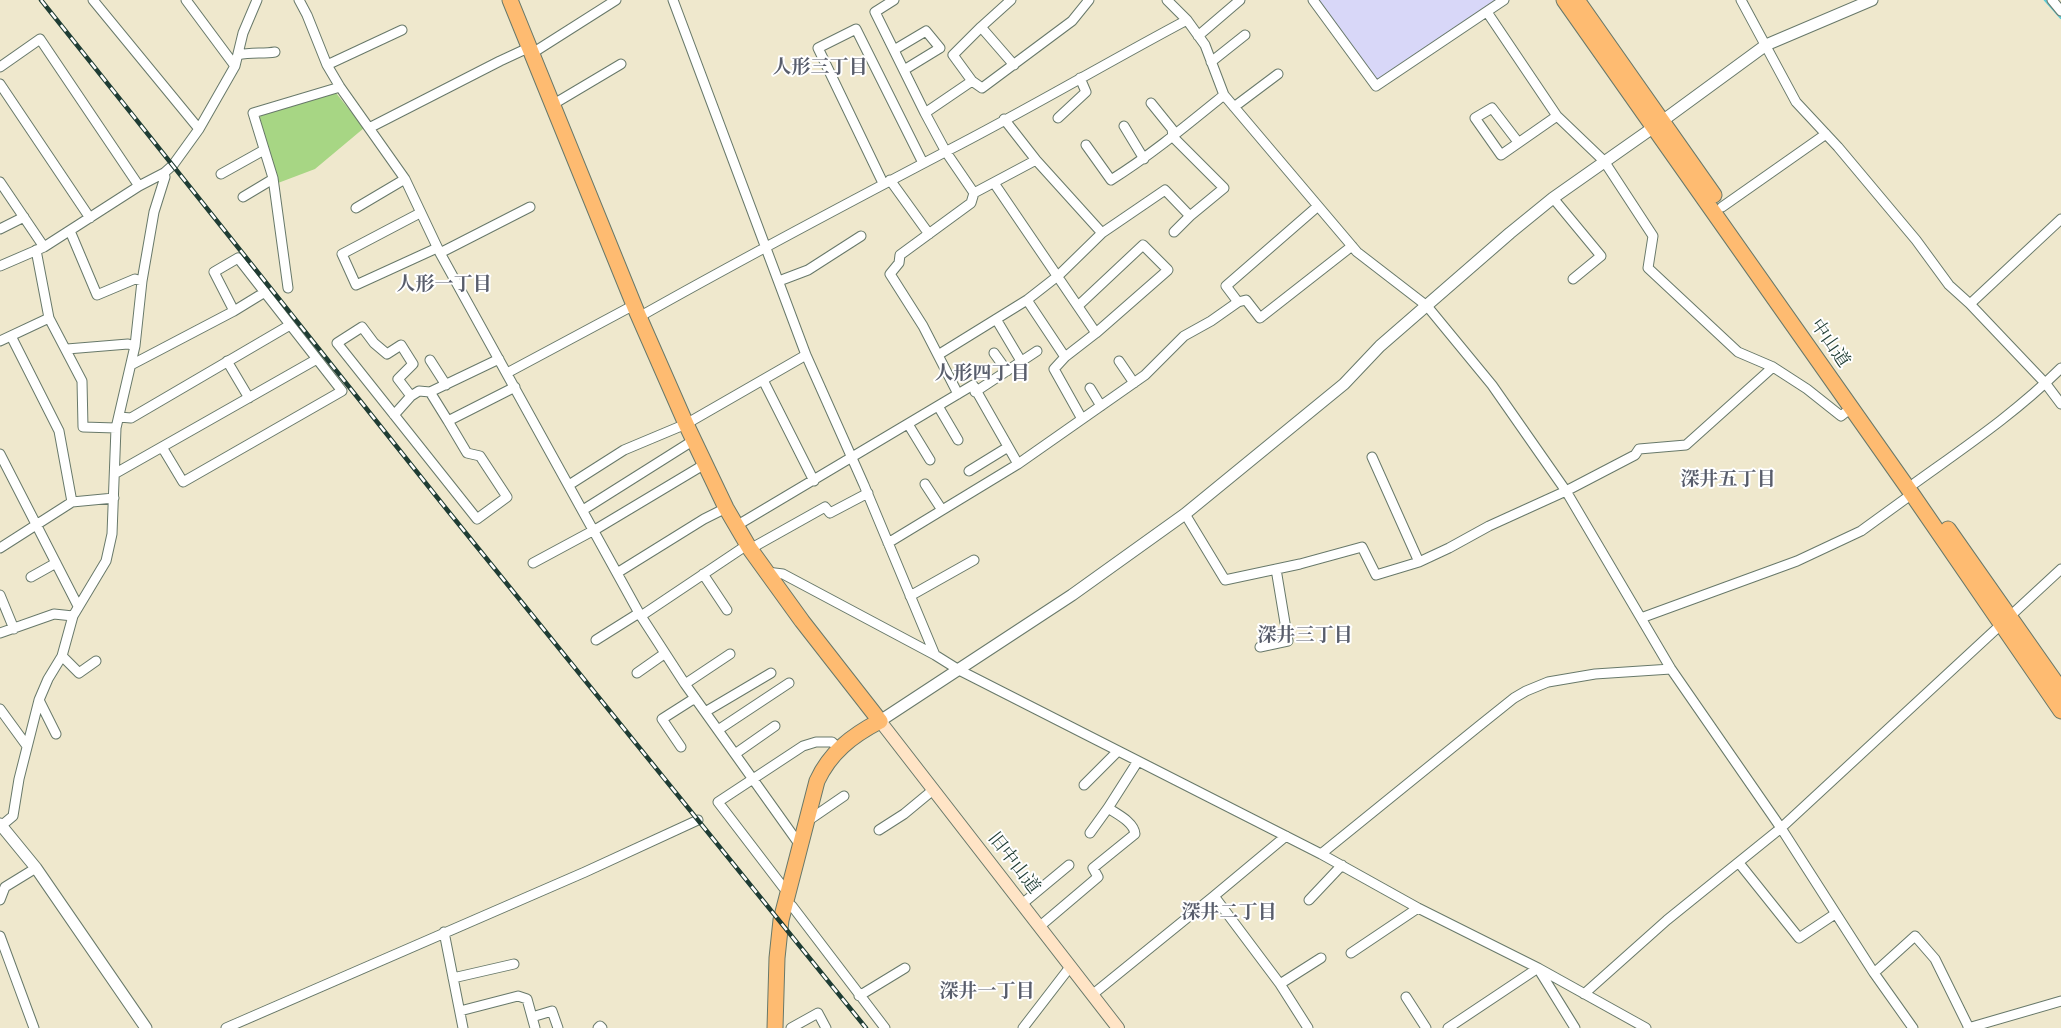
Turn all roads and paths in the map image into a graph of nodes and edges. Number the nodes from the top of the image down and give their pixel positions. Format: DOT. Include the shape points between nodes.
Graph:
graph roads {
  1 [pos="186,0"];
  2 [pos="257,0"];
  3 [pos="299,0"];
  4 [pos="510,0"];
  5 [pos="616,0"];
  6 [pos="673,0"];
  7 [pos="894,0"];
  8 [pos="1011,0"];
  9 [pos="1089,0"];
  10 [pos="1167,0"];
  11 [pos="1240,0"];
  12 [pos="1313,0"];
  13 [pos="1504,0"];
  14 [pos="1564,0"];
  15 [pos="1577,0"];
  16 [pos="1741,0"];
  17 [pos="1872,0"];
  18 [pos="2052,0"];
  19 [pos="95,1"];
  20 [pos="2061,10"];
  21 [pos="1487,12"];
  22 [pos="1187,20"];
  23 [pos="981,27"];
  24 [pos="402,30"];
  25 [pos="1245,35"];
  26 [pos="1198,36"];
  27 [pos="1766,45"];
  28 [pos="894,50"];
  29 [pos="530,51"];
  30 [pos="275,52"];
  31 [pos="238,55"];
  32 [pos="1211,62"];
  33 [pos="622,64"];
  34 [pos="327,65"];
  35 [pos="1014,65"];
  36 [pos="235,66"];
  37 [pos="0,67"];
  38 [pos="904,70"];
  39 [pos="1278,74"];
  40 [pos="1080,78"];
  41 [pos="972,81"];
  42 [pos="0,84"];
  43 [pos="340,87"];
  44 [pos="1224,95"];
  45 [pos="1151,103"];
  46 [pos="552,105"];
  47 [pos="1234,107"];
  48 [pos="925,113"];
  49 [pos="1557,116"];
  50 [pos="1058,118"];
  51 [pos="1004,119"];
  52 [pos="1658,124"];
  53 [pos="1124,126"];
  54 [pos="369,128"];
  55 [pos="199,129"];
  56 [pos="1826,134"];
  57 [pos="1173,137"];
  58 [pos="1518,142"];
  59 [pos="1086,145"];
  60 [pos="264,150"];
  61 [pos="946,152"];
  62 [pos="1144,158"];
  63 [pos="1036,160"];
  64 [pos="1604,161"];
  65 [pos="923,163"];
  66 [pos="164,173"];
  67 [pos="221,174"];
  68 [pos="273,179"];
  69 [pos="405,179"];
  70 [pos="886,181"];
  71 [pos="0,182"];
  72 [pos="994,182"];
  73 [pos="139,186"];
  74 [pos="974,194"];
  75 [pos="243,197"];
  76 [pos="1553,198"];
  77 [pos="1318,206"];
  78 [pos="1722,207"];
  79 [pos="356,208"];
  80 [pos="530,208"];
  81 [pos="420,213"];
  82 [pos="1190,216"];
  83 [pos="24,217"];
  84 [pos="90,218"];
  85 [pos="2061,219"];
  86 [pos="0,228"];
  87 [pos="70,231"];
  88 [pos="1174,232"];
  89 [pos="1102,233"];
  90 [pos="929,234"];
  91 [pos="861,236"];
  92 [pos="765,246"];
  93 [pos="1352,246"];
  94 [pos="40,249"];
  95 [pos="439,251"];
  96 [pos="0,266"];
  97 [pos="1059,275"];
  98 [pos="1573,279"];
  99 [pos="142,281"];
  100 [pos="779,281"];
  101 [pos="288,288"];
  102 [pos="265,292"];
  103 [pos="1027,300"];
  104 [pos="1238,302"];
  105 [pos="1970,304"];
  106 [pos="1078,306"];
  107 [pos="1427,306"];
  108 [pos="234,311"];
  109 [pos="636,311"];
  110 [pos="49,318"];
  111 [pos="996,319"];
  112 [pos="290,325"];
  113 [pos="1096,333"];
  114 [pos="11,336"];
  115 [pos="0,341"];
  116 [pos="135,346"];
  117 [pos="67,349"];
  118 [pos="1037,351"];
  119 [pos="994,353"];
  120 [pos="806,355"];
  121 [pos="938,355"];
  122 [pos="1065,357"];
  123 [pos="317,359"];
  124 [pos="499,359"];
  125 [pos="430,360"];
  126 [pos="227,361"];
  127 [pos="1119,361"];
  128 [pos="1021,362"];
  129 [pos="131,365"];
  130 [pos="1773,367"];
  131 [pos="2061,368"];
  132 [pos="1007,371"];
  133 [pos="507,373"];
  134 [pos="763,380"];
  135 [pos="1134,383"];
  136 [pos="2046,384"];
  137 [pos="446,385"];
  138 [pos="515,387"];
  139 [pos="1090,388"];
  140 [pos="430,392"];
  141 [pos="975,392"];
  142 [pos="958,394"];
  143 [pos="411,396"];
  144 [pos="248,398"];
  145 [pos="2061,404"];
  146 [pos="938,406"];
  147 [pos="1101,406"];
  148 [pos="1851,408"];
  149 [pos="394,415"];
  150 [pos="119,417"];
  151 [pos="1082,419"];
  152 [pos="448,421"];
  153 [pos="686,424"];
  154 [pos="908,424"];
  155 [pos="116,428"];
  156 [pos="694,440"];
  157 [pos="958,440"];
  158 [pos="162,447"];
  159 [pos="1008,448"];
  160 [pos="0,454"];
  161 [pos="852,457"];
  162 [pos="1372,458"];
  163 [pos="930,460"];
  164 [pos="705,464"];
  165 [pos="1018,464"];
  166 [pos="969,471"];
  167 [pos="116,473"];
  168 [pos="814,481"];
  169 [pos="925,484"];
  170 [pos="569,485"];
  171 [pos="1913,489"];
  172 [pos="1566,491"];
  173 [pos="868,493"];
  174 [pos="114,498"];
  175 [pos="72,502"];
  176 [pos="726,508"];
  177 [pos="583,510"];
  178 [pos="942,510"];
  179 [pos="1185,514"];
  180 [pos="36,526"];
  181 [pos="736,526"];
  182 [pos="593,530"];
  183 [pos="888,543"];
  184 [pos="748,547"];
  185 [pos="0,548"];
  186 [pos="974,560"];
  187 [pos="1419,562"];
  188 [pos="56,563"];
  189 [pos="533,563"];
  190 [pos="2061,569"];
  191 [pos="1276,570"];
  192 [pos="767,572"];
  193 [pos="617,573"];
  194 [pos="703,574"];
  195 [pos="30,577"];
  196 [pos="0,595"];
  197 [pos="910,596"];
  198 [pos="78,606"];
  199 [pos="727,610"];
  200 [pos="640,615"];
  201 [pos="73,616"];
  202 [pos="1641,618"];
  203 [pos="2006,621"];
  204 [pos="14,629"];
  205 [pos="0,633"];
  206 [pos="596,640"];
  207 [pos="1260,647"];
  208 [pos="664,654"];
  209 [pos="730,654"];
  210 [pos="935,655"];
  211 [pos="62,656"];
  212 [pos="96,661"];
  213 [pos="1671,669"];
  214 [pos="960,670"];
  215 [pos="637,673"];
  216 [pos="771,673"];
  217 [pos="789,683"];
  218 [pos="684,684"];
  219 [pos="2061,690"];
  220 [pos="695,698"];
  221 [pos="39,700"];
  222 [pos="0,709"];
  223 [pos="2061,711"];
  224 [pos="705,712"];
  225 [pos="880,722"];
  226 [pos="775,726"];
  227 [pos="718,730"];
  228 [pos="56,734"];
  229 [pos="27,746"];
  230 [pos="681,747"];
  231 [pos="838,748"];
  232 [pos="1118,751"];
  233 [pos="736,754"];
  234 [pos="1138,761"];
  235 [pos="752,779"];
  236 [pos="1084,784"];
  237 [pos="933,790"];
  238 [pos="844,796"];
  239 [pos="1108,808"];
  240 [pos="806,817"];
  241 [pos="698,820"];
  242 [pos="1,825"];
  243 [pos="1780,828"];
  244 [pos="879,830"];
  245 [pos="1090,833"];
  246 [pos="1286,836"];
  247 [pos="5,838"];
  248 [pos="800,842"];
  249 [pos="1321,854"];
  250 [pos="1739,863"];
  251 [pos="1342,865"];
  252 [pos="1069,866"];
  253 [pos="36,868"];
  254 [pos="787,896"];
  255 [pos="1214,896"];
  256 [pos="0,900"];
  257 [pos="1309,900"];
  258 [pos="1022,904"];
  259 [pos="1418,908"];
  260 [pos="1836,914"];
  261 [pos="1039,927"];
  262 [pos="444,932"];
  263 [pos="0,936"];
  264 [pos="1351,953"];
  265 [pos="1321,958"];
  266 [pos="514,964"];
  267 [pos="1070,967"];
  268 [pos="905,968"];
  269 [pos="1538,968"];
  270 [pos="1874,973"];
  271 [pos="453,978"];
  272 [pos="1280,984"];
  273 [pos="1584,994"];
  274 [pos="1092,995"];
  275 [pos="859,996"];
  276 [pos="1406,997"];
  277 [pos="2061,1001"];
  278 [pos="460,1011"];
  279 [pos="532,1017"];
  280 [pos="34,1028"];
  281 [pos="146,1028"];
  282 [pos="226,1028"];
  283 [pos="463,1028"];
  284 [pos="535,1028"];
  285 [pos="558,1028"];
  286 [pos="776,1028"];
  287 [pos="791,1028"];
  288 [pos="826,1028"];
  289 [pos="885,1028"];
  290 [pos="1023,1028"];
  291 [pos="1118,1028"];
  292 [pos="1308,1028"];
  293 [pos="1426,1028"];
  294 [pos="1448,1028"];
  295 [pos="1576,1028"];
  296 [pos="1646,1028"];
  297 [pos="1914,1028"];
  298 [pos="1969,1028"];
  1 -- 36 [label="street"];
  2 -- 31 [label="street"];
  3 -- 34 [label="street"];
  4 -- 29 [label="main road"];
  5 -- 29 [label="street"];
  6 -- 92 [label="street"];
  7 -- 28 [label="street" via="875,12"];
  8 -- 23 [label="street"];
  9 -- 35 [label="street" via="1072,21"];
  10 -- 22 [label="street"];
  11 -- 26 [label="street"];
  12 -- 21 [label="street" via="1376,86"];
  13 -- 21 [label="street"];
  14 -- 52 [label="main road, 中山道"];
  15 -- 52 [label="main road, 中山道"];
  16 -- 27 [label="street"];
  17 -- 27 [label="street"];
  18 -- 20 [label="street"];
  19 -- 55 [label="street"];
  21 -- 49 [label="street"];
  22 -- 26 [label="street"];
  22 -- 40 [label="street"];
  23 -- 35 [label="street"];
  23 -- 41 [label="street" via="953,55"];
  24 -- 34 [label="street"];
  25 -- 32 [label="street"];
  26 -- 32 [label="street"];
  27 -- 52 [label="street"];
  27 -- 56 [label="street" via="1796,102"];
  28 -- 38 [label="street"];
  28 -- 38 [label="street" via="926,31 940,48"];
  29 -- 46 [label="main road"];
  29 -- 54 [label="street"];
  30 -- 31 [label="street"];
  31 -- 36 [label="street"];
  32 -- 44 [label="street"];
  33 -- 46 [label="street"];
  34 -- 43 [label="street"];
  35 -- 41 [label="street" via="982,88"];
  36 -- 55 [label="street"];
  37 -- 73 [label="street" via="40,39"];
  38 -- 48 [label="street"];
  39 -- 47 [label="street"];
  40 -- 50 [label="street" via="1086,92"];
  40 -- 51 [label="street"];
  41 -- 48 [label="street"];
  42 -- 84 [label="street"];
  43 -- 54 [label="street"];
  43 -- 60 [label="street" via="253,112"];
  44 -- 47 [label="street"];
  44 -- 57 [label="street"];
  45 -- 57 [label="street" via="1172,129"];
  46 -- 109 [label="main road"];
  47 -- 77 [label="street"];
  48 -- 61 [label="street"];
  49 -- 58 [label="street"];
  49 -- 64 [label="street"];
  51 -- 61 [label="street"];
  51 -- 63 [label="street"];
  52 -- 64 [label="street"];
  52 -- 78 [label="main road, 中山道"];
  52 -- 148 [label="main road, 中山道"];
  53 -- 62 [label="street"];
  54 -- 69 [label="street"];
  55 -- 66 [label="street" via="176,162"];
  56 -- 78 [label="street"];
  56 -- 105 [label="street" via="1916,240 1949,285"];
  57 -- 62 [label="street"];
  57 -- 82 [label="street" via="1224,188"];
  58 -- 58 [label="street" via="1501,155 1475,118 1492,108"];
  59 -- 62 [label="street" via="1111,180"];
  60 -- 67 [label="street"];
  60 -- 68 [label="street"];
  61 -- 65 [label="street"];
  61 -- 74 [label="street"];
  63 -- 72 [label="street"];
  63 -- 89 [label="street"];
  64 -- 76 [label="street"];
  64 -- 130 [label="street" via="1653,236 1648,268 1738,352"];
  65 -- 70 [label="street"];
  65 -- 70 [label="street" via="856,29 818,48"];
  66 -- 73 [label="street"];
  66 -- 99 [label="street"];
  68 -- 75 [label="street"];
  68 -- 101 [label="street"];
  69 -- 79 [label="street"];
  69 -- 81 [label="street"];
  70 -- 90 [label="street"];
  70 -- 92 [label="street"];
  71 -- 83 [label="street"];
  72 -- 74 [label="street"];
  72 -- 97 [label="street"];
  73 -- 84 [label="street"];
  74 -- 90 [label="street" via="971,203"];
  76 -- 98 [label="street" via="1601,256"];
  76 -- 107 [label="street"];
  77 -- 93 [label="street"];
  77 -- 104 [label="street" via="1226,286"];
  78 -- 171 [label="main road, 中山道"];
  80 -- 95 [label="street"];
  81 -- 95 [label="street"];
  81 -- 95 [label="street" via="342,254 356,286"];
  82 -- 88 [label="street"];
  82 -- 89 [label="street" via="1164,190"];
  83 -- 86 [label="street"];
  83 -- 94 [label="street"];
  84 -- 87 [label="street"];
  85 -- 105 [label="street"];
  87 -- 94 [label="street"];
  87 -- 99 [label="street" via="97,295 135,279"];
  89 -- 97 [label="street"];
  90 -- 121 [label="street" via="900,255 890,274"];
  91 -- 100 [label="street" via="808,270"];
  92 -- 100 [label="street"];
  92 -- 109 [label="street"];
  93 -- 104 [label="street" via="1260,318 1246,300"];
  93 -- 107 [label="street"];
  94 -- 96 [label="street"];
  94 -- 110 [label="street"];
  95 -- 124 [label="street"];
  97 -- 103 [label="street"];
  97 -- 106 [label="street"];
  99 -- 116 [label="street"];
  100 -- 120 [label="street"];
  102 -- 108 [label="street"];
  102 -- 108 [label="street" via="238,258 214,272"];
  102 -- 112 [label="street"];
  103 -- 111 [label="street"];
  103 -- 122 [label="street"];
  104 -- 135 [label="street" via="1184,336"];
  105 -- 136 [label="street"];
  106 -- 113 [label="street"];
  106 -- 113 [label="street" via="1143,245 1168,270"];
  107 -- 172 [label="street" via="1492,385"];
  107 -- 179 [label="street" via="1380,346 1344,384"];
  108 -- 129 [label="street"];
  109 -- 133 [label="street"];
  109 -- 153 [label="main road"];
  110 -- 114 [label="street"];
  110 -- 117 [label="street"];
  111 -- 121 [label="street"];
  111 -- 128 [label="street"];
  112 -- 123 [label="street"];
  112 -- 126 [label="street"];
  113 -- 122 [label="street"];
  114 -- 115 [label="street"];
  114 -- 175 [label="street" via="58,431"];
  116 -- 117 [label="street"];
  116 -- 129 [label="street"];
  117 -- 155 [label="street" via="82,381 83,427"];
  118 -- 128 [label="street"];
  119 -- 132 [label="street"];
  120 -- 134 [label="street"];
  120 -- 161 [label="street"];
  121 -- 142 [label="street"];
  122 -- 151 [label="street" via="1054,369"];
  123 -- 144 [label="street"];
  123 -- 158 [label="street" via="342,391 183,482"];
  124 -- 133 [label="street"];
  124 -- 137 [label="street"];
  125 -- 137 [label="street"];
  126 -- 144 [label="street"];
  126 -- 150 [label="street" via="131,418"];
  127 -- 135 [label="street"];
  128 -- 132 [label="street"];
  129 -- 150 [label="street"];
  130 -- 148 [label="street" via="1841,416"];
  130 -- 172 [label="street" via="1686,445 1639,449 1635,455"];
  131 -- 136 [label="street"];
  132 -- 141 [label="street"];
  133 -- 138 [label="street"];
  134 -- 153 [label="street"];
  134 -- 168 [label="street"];
  135 -- 147 [label="street"];
  136 -- 145 [label="street"];
  136 -- 171 [label="street"];
  137 -- 140 [label="street"];
  138 -- 152 [label="street"];
  138 -- 170 [label="street"];
  139 -- 147 [label="street"];
  140 -- 143 [label="street"];
  140 -- 152 [label="street"];
  141 -- 142 [label="street" via="972,385"];
  141 -- 159 [label="street"];
  142 -- 146 [label="street"];
  143 -- 149 [label="street"];
  143 -- 149 [label="street" via="398,379 413,364 401,345 387,354 362,327 337,343"];
  144 -- 158 [label="street"];
  146 -- 154 [label="street"];
  146 -- 157 [label="street"];
  147 -- 151 [label="street"];
  148 -- 171 [label="main road, 中山道"];
  149 -- 152 [label="street" via="477,519 507,497 480,456 467,454"];
  150 -- 155 [label="street"];
  151 -- 165 [label="street"];
  153 -- 156 [label="main road"];
  153 -- 170 [label="street" via="624,450"];
  154 -- 161 [label="street"];
  154 -- 163 [label="street"];
  155 -- 167 [label="street"];
  156 -- 164 [label="main road"];
  156 -- 177 [label="street"];
  158 -- 167 [label="street"];
  159 -- 165 [label="street"];
  159 -- 166 [label="street"];
  160 -- 180 [label="street"];
  161 -- 168 [label="street"];
  161 -- 173 [label="street"];
  162 -- 187 [label="street"];
  164 -- 176 [label="main road"];
  164 -- 182 [label="street"];
  165 -- 178 [label="street"];
  167 -- 174 [label="street"];
  168 -- 181 [label="street"];
  169 -- 178 [label="street"];
  170 -- 177 [label="street"];
  171 -- 202 [label="street" via="1861,531 1797,561"];
  171 -- 203 [label="main road, 中山道"];
  172 -- 187 [label="street"];
  172 -- 202 [label="street"];
  173 -- 183 [label="street"];
  173 -- 184 [label="street" via="830,513 825,507"];
  174 -- 175 [label="street"];
  174 -- 198 [label="street" via="112,534 106,561"];
  175 -- 180 [label="street"];
  176 -- 181 [label="main road"];
  176 -- 193 [label="street"];
  177 -- 182 [label="street"];
  178 -- 183 [label="street"];
  179 -- 191 [label="street" via="1225,580"];
  179 -- 214 [label="street"];
  180 -- 185 [label="street"];
  180 -- 188 [label="street"];
  181 -- 184 [label="main road"];
  182 -- 189 [label="street"];
  182 -- 193 [label="street"];
  183 -- 197 [label="street"];
  184 -- 192 [label="main road"];
  184 -- 194 [label="street"];
  186 -- 197 [label="street"];
  187 -- 191 [label="street" via="1376,575 1362,547"];
  188 -- 195 [label="street"];
  188 -- 198 [label="street"];
  190 -- 203 [label="street"];
  191 -- 207 [label="street" via="1288,642"];
  192 -- 210 [label="street" via="784,574"];
  192 -- 225 [label="main road"];
  193 -- 200 [label="street"];
  194 -- 199 [label="street"];
  194 -- 200 [label="street"];
  196 -- 204 [label="street"];
  197 -- 210 [label="street"];
  198 -- 201 [label="street"];
  200 -- 206 [label="street"];
  200 -- 208 [label="street"];
  201 -- 204 [label="street" via="54,614"];
  201 -- 211 [label="street"];
  202 -- 213 [label="street"];
  203 -- 219 [label="main road, 中山道"];
  203 -- 223 [label="main road, 中山道"];
  203 -- 243 [label="street"];
  204 -- 205 [label="street"];
  208 -- 215 [label="street"];
  208 -- 218 [label="street"];
  209 -- 218 [label="street"];
  210 -- 214 [label="street"];
  211 -- 212 [label="street" via="79,673"];
  211 -- 221 [label="street"];
  213 -- 243 [label="street"];
  213 -- 249 [label="street" via="1595,674 1548,682 1526,691"];
  214 -- 225 [label="street"];
  214 -- 232 [label="street"];
  216 -- 224 [label="street"];
  217 -- 227 [label="street"];
  218 -- 220 [label="street"];
  220 -- 224 [label="street"];
  220 -- 230 [label="street" via="662,719"];
  221 -- 228 [label="street"];
  221 -- 229 [label="street"];
  222 -- 229 [label="street"];
  224 -- 227 [label="street"];
  225 -- 231 [label="main road"];
  225 -- 237 [label="main road, 旧中山道"];
  226 -- 233 [label="street"];
  227 -- 233 [label="street"];
  229 -- 242 [label="street" via="13,816"];
  231 -- 235 [label="street" via="832,742 802,746"];
  231 -- 240 [label="main road" via="820,774"];
  232 -- 234 [label="street"];
  232 -- 236 [label="street"];
  233 -- 235 [label="street"];
  234 -- 239 [label="street"];
  234 -- 246 [label="street"];
  235 -- 248 [label="street"];
  235 -- 254 [label="street" via="718,802"];
  237 -- 244 [label="street"];
  237 -- 258 [label="main road, 旧中山道"];
  238 -- 240 [label="street" via="812,818"];
  239 -- 245 [label="street"];
  239 -- 261 [label="street" via="1134,829 1135,834 1093,868 1098,877"];
  240 -- 248 [label="main road"];
  241 -- 262 [label="street"];
  242 -- 247 [label="street"];
  243 -- 250 [label="street"];
  243 -- 260 [label="street"];
  246 -- 249 [label="street"];
  246 -- 255 [label="street"];
  247 -- 253 [label="street"];
  248 -- 254 [label="main road"];
  249 -- 251 [label="street"];
  250 -- 260 [label="street" via="1800,938"];
  250 -- 273 [label="street" via="1667,920"];
  251 -- 257 [label="street"];
  251 -- 259 [label="street"];
  252 -- 258 [label="street"];
  253 -- 256 [label="street" via="5,887"];
  253 -- 281 [label="street"];
  254 -- 275 [label="street"];
  254 -- 286 [label="main road" via="777,958"];
  255 -- 272 [label="street"];
  255 -- 274 [label="street"];
  258 -- 261 [label="main road, 旧中山道"];
  259 -- 264 [label="street"];
  259 -- 269 [label="street"];
  260 -- 270 [label="street"];
  261 -- 267 [label="main road, 旧中山道"];
  262 -- 271 [label="street"];
  262 -- 282 [label="street"];
  263 -- 280 [label="street"];
  265 -- 272 [label="street"];
  266 -- 271 [label="street"];
  267 -- 274 [label="main road, 旧中山道"];
  267 -- 290 [label="street"];
  268 -- 275 [label="street"];
  269 -- 273 [label="street"];
  269 -- 294 [label="street"];
  269 -- 295 [label="street"];
  270 -- 297 [label="street"];
  270 -- 298 [label="street" via="1915,936 1935,959"];
  271 -- 278 [label="street"];
  272 -- 292 [label="street"];
  273 -- 296 [label="street"];
  274 -- 291 [label="main road, 旧中山道"];
  275 -- 289 [label="street"];
  276 -- 293 [label="street"];
  277 -- 298 [label="street"];
  278 -- 279 [label="street" via="518,996 527,999"];
  278 -- 283 [label="street"];
  279 -- 284 [label="street"];
  279 -- 285 [label="street" via="552,1011"];
  287 -- 288 [label="street" via="818,1012"];
}
